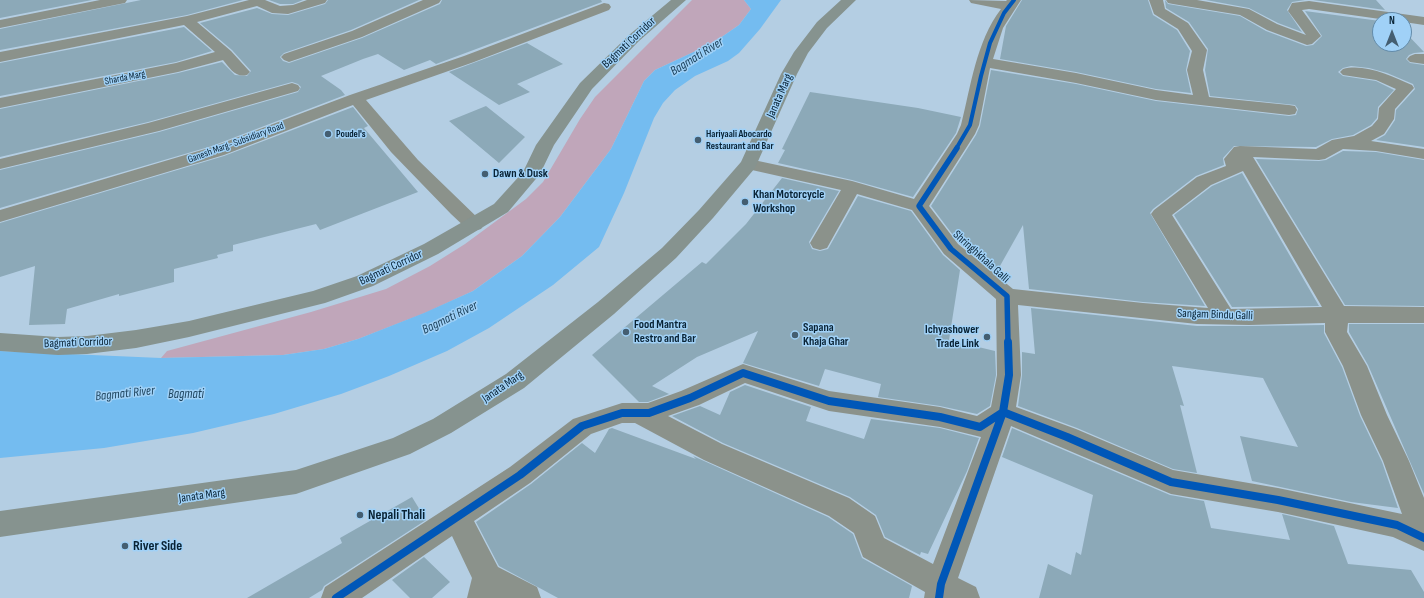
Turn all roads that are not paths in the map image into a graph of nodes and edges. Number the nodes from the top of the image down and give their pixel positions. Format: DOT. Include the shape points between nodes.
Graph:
graph roads {
  1 [pos="120,0"];
  2 [pos="320,0"];
  3 [pos="434,0"];
  4 [pos="679,0"];
  5 [pos="849,0"];
  6 [pos="976,0"];
  7 [pos="1156,0"];
  8 [pos="1172,0"];
  9 [pos="257,1"];
  10 [pos="1308,2"];
  11 [pos="94,3"];
  12 [pos="1012,3"];
  13 [pos="604,7"];
  14 [pos="187,20"];
  15 [pos="1424,21"];
  16 [pos="0,24"];
  17 [pos="226,54"];
  18 [pos="0,57"];
  19 [pos="289,57"];
  20 [pos="984,62"];
  21 [pos="242,72"];
  22 [pos="1348,72"];
  23 [pos="292,88"];
  24 [pos="356,98"];
  25 [pos="1202,101"];
  26 [pos="0,103"];
  27 [pos="1289,110"];
  28 [pos="1338,144"];
  29 [pos="1240,151"];
  30 [pos="1424,154"];
  31 [pos="0,164"];
  32 [pos="749,164"];
  33 [pos="852,187"];
  34 [pos="919,206"];
  35 [pos="0,216"];
  36 [pos="474,225"];
  37 [pos="820,243"];
  38 [pos="1007,296"];
  39 [pos="1337,314"];
  40 [pos="1424,315"];
  41 [pos="1225,317"];
  42 [pos="0,342"];
  43 [pos="1004,412"];
  44 [pos="638,413"];
  45 [pos="457,517"];
  46 [pos="0,524"];
  47 [pos="1424,535"];
  48 [pos="1424,538"];
  49 [pos="484,588"];
  50 [pos="940,591"];
  51 [pos="336,598"];
  52 [pos="526,598"];
  53 [pos="965,598"];
  1 -- 11 [label="street"];
  2 -- 9 [label="street" via="281,11"];
  3 -- 19 [label="street" via="357,34"];
  4 -- 36 [label="main road, Bagmati Corridor" via="653,21 596,76 577,98 545,145 531,174 501,208"];
  5 -- 32 [label="main road, Janata Marg" via="822,25 801,52"];
  6 -- 12 [label="street"];
  7 -- 25 [label="street" via="1160,11 1181,23 1199,50 1194,70"];
  8 -- 10 [label="street" via="1244,12 1307,41 1314,36 1296,10 1297,6"];
  9 -- 14 [label="street"];
  10 -- 15 [label="street"];
  11 -- 16 [label="street"];
  12 -- 20 [label="street" via="998,23"];
  13 -- 24 [label="street, Ganesh Marg- Subsidiary Road" via="469,59"];
  14 -- 17 [label="street"];
  14 -- 18 [label="street"];
  17 -- 21 [label="street"];
  17 -- 26 [label="street, Sharda Marg" via="178,67"];
  20 -- 25 [label="street" via="1156,95"];
  20 -- 34 [label="street" via="966,134"];
  22 -- 28 [label="street" via="1379,76 1406,88 1387,108 1386,120 1378,130 1358,140"];
  23 -- 31 [label="street" via="153,127"];
  24 -- 35 [label="street, Ganesh Marg- Subsidiary Road" via="218,151"];
  24 -- 36 [label="street" via="397,150"];
  25 -- 27 [label="street"];
  28 -- 29 [label="street" via="1319,155"];
  28 -- 30 [label="street" via="1376,146"];
  29 -- 39 [label="street"];
  29 -- 41 [label="street" via="1233,159 1236,168 1204,181 1162,214"];
  32 -- 33 [label="street"];
  32 -- 46 [label="main road, Janata Marg" via="669,253 606,308 514,381 442,426 401,446 296,482"];
  33 -- 34 [label="street"];
  33 -- 37 [label="street"];
  34 -- 38 [label="street, Shringhkhala Galli" via="951,249"];
  36 -- 42 [label="main road, Bagmati Corridor" via="366,281 317,298 181,330 103,344 58,346"];
  38 -- 41 [label="street, Sangam Bindu Galli"];
  38 -- 43 [label="street, Shringhkhala Galli" via="1009,375"];
  39 -- 40 [label="street, Sangam Bindu Galli"];
  39 -- 41 [label="street, Sangam Bindu Galli"];
  39 -- 47 [label="street" via="1336,332 1355,366 1396,461"];
  43 -- 44 [label="street" via="980,427 940,417 829,401 743,373 690,398 649,413"];
  43 -- 48 [label="street" via="1171,482 1278,500 1397,525"];
  43 -- 50 [label="street, Shringhkhala Galli"];
  44 -- 45 [label="street" via="622,413 582,426 520,475"];
  44 -- 50 [label="street" via="713,452 839,507 865,525 872,547"];
  45 -- 49 [label="street"];
  45 -- 51 [label="street"];
  49 -- 52 [label="street"];
  50 -- 53 [label="street"];
}
